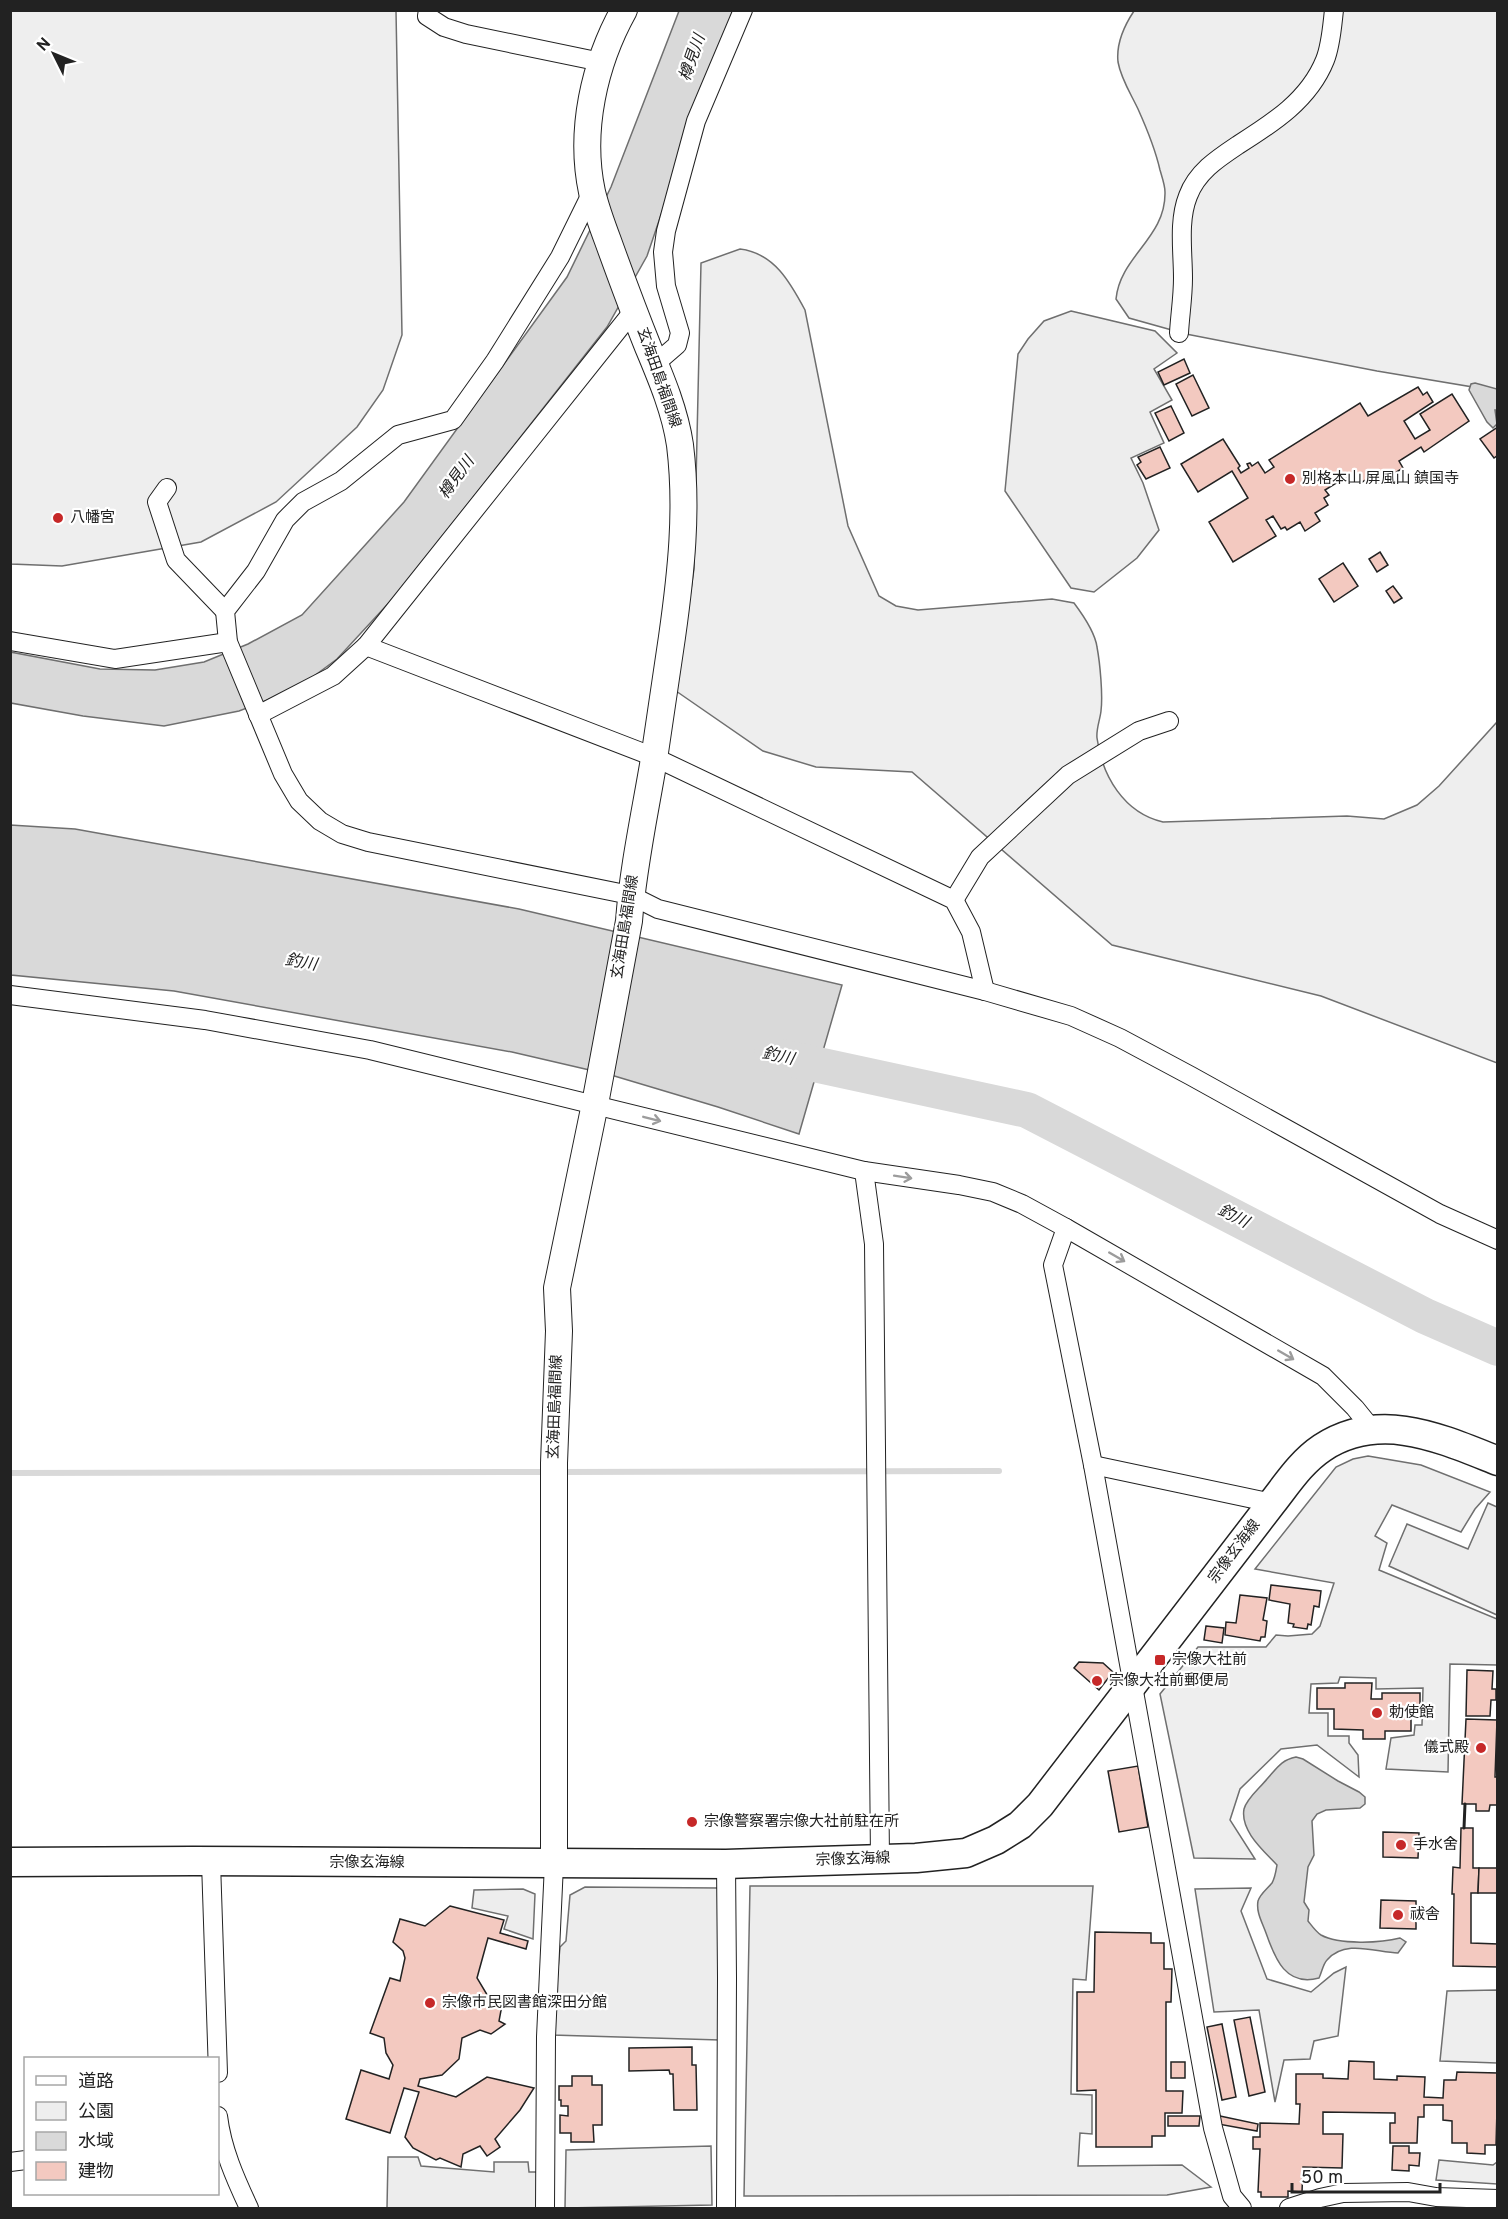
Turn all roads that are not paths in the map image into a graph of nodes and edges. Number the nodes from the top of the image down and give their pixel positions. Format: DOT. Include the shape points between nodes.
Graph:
graph roads {
  1 [pos="429,10"];
  2 [pos="624,10"];
  3 [pos="743,10"];
  4 [pos="1334,10"];
  5 [pos="601,62"];
  6 [pos="595,201"];
  7 [pos="631,304"];
  8 [pos="1179,333"];
  9 [pos="655,364"];
  10 [pos="167,488"];
  11 [pos="225,611"];
  12 [pos="10,641"];
  13 [pos="228,642"];
  14 [pos="366,646"];
  15 [pos="256,708"];
  16 [pos="1169,721"];
  17 [pos="654,758"];
  18 [pos="630,895"];
  19 [pos="954,900"];
  20 [pos="985,991"];
  21 [pos="10,995"];
  22 [pos="596,1095"];
  23 [pos="864,1171"];
  24 [pos="1066,1228"];
  25 [pos="1497,1240"];
  26 [pos="1372,1430"];
  27 [pos="1497,1461"];
  28 [pos="1093,1465"];
  29 [pos="1272,1503"];
  30 [pos="1132,1687"];
  31 [pos="880,1859"];
  32 [pos="10,1862"];
  33 [pos="211,1862"];
  34 [pos="554,1864"];
  35 [pos="726,1864"];
  36 [pos="217,2057"];
  37 [pos="219,2126"];
  38 [pos="1497,2199"];
  39 [pos="249,2208"];
  40 [pos="545,2208"];
  41 [pos="726,2208"];
  42 [pos="1242,2208"];
  43 [pos="1289,2208"];
  1 -- 5 [label="street" via="427,16 466,34"];
  2 -- 5 [label="main road, 玄海田島福間線"];
  3 -- 9 [label="street" via="696,121 666,231 666,286 680,333 677,345"];
  4 -- 8 [label="street" via="1325,59 1313,85 1276,120 1205,168 1195,181 1183,217"];
  5 -- 6 [label="main road, 玄海田島福間線" via="587,133 587,162"];
  6 -- 7 [label="main road, 玄海田島福間線"];
  6 -- 11 [label="street" via="495,361 453,420 398,435 341,481 303,502 285,520 256,571"];
  7 -- 9 [label="main road, 玄海田島福間線"];
  7 -- 14 [label="street"];
  9 -- 17 [label="main road, 玄海田島福間線" via="679,442 685,491 678,595"];
  10 -- 11 [label="street" via="157,502 176,560"];
  11 -- 13 [label="street"];
  12 -- 13 [label="street" via="115,659"];
  13 -- 15 [label="street"];
  14 -- 15 [label="street" via="333,676"];
  14 -- 17 [label="street"];
  15 -- 18 [label="street" via="283,774 299,801 320,821 342,834"];
  16 -- 19 [label="street" via="1139,731 1068,776 980,857"];
  17 -- 18 [label="main road, 玄海田島福間線"];
  17 -- 19 [label="street"];
  18 -- 20 [label="street" via="658,909"];
  18 -- 22 [label="main road, 玄海田島福間線" via="629,921"];
  19 -- 20 [label="street" via="971,932"];
  20 -- 25 [label="street" via="1071,1017 1120,1038 1440,1214"];
  21 -- 22 [label="street" via="206,1020"];
  22 -- 23 [label="street, one-way"];
  22 -- 34 [label="main road, 玄海田島福間線" via="557,1288"];
  23 -- 24 [label="street, one-way" via="993,1192"];
  23 -- 31 [label="street" via="874,1244"];
  24 -- 26 [label="street, one-way" via="1323,1376"];
  24 -- 28 [label="street" via="1053,1264"];
  26 -- 27 [label="main road, 宗像玄海線" via="1410,1430"];
  26 -- 29 [label="main road, 宗像玄海線" via="1321,1448"];
  28 -- 29 [label="street"];
  28 -- 30 [label="street"];
  29 -- 30 [label="main road, 宗像玄海線"];
  30 -- 31 [label="main road, 宗像玄海線" via="1020,1825 966,1853"];
  30 -- 42 [label="street" via="1213,2128 1232,2196"];
  31 -- 35 [label="main road, 宗像玄海線"];
  32 -- 33 [label="main road, 宗像玄海線"];
  33 -- 34 [label="main road, 宗像玄海線"];
  33 -- 36 [label="street"];
  34 -- 35 [label="main road, 宗像玄海線"];
  34 -- 40 [label="street" via="546,2037"];
  35 -- 41 [label="street"];
  37 -- 39 [label="street" via="231,2169"];
  38 -- 43 [label="street" via="1408,2192 1343,2193"];
}
